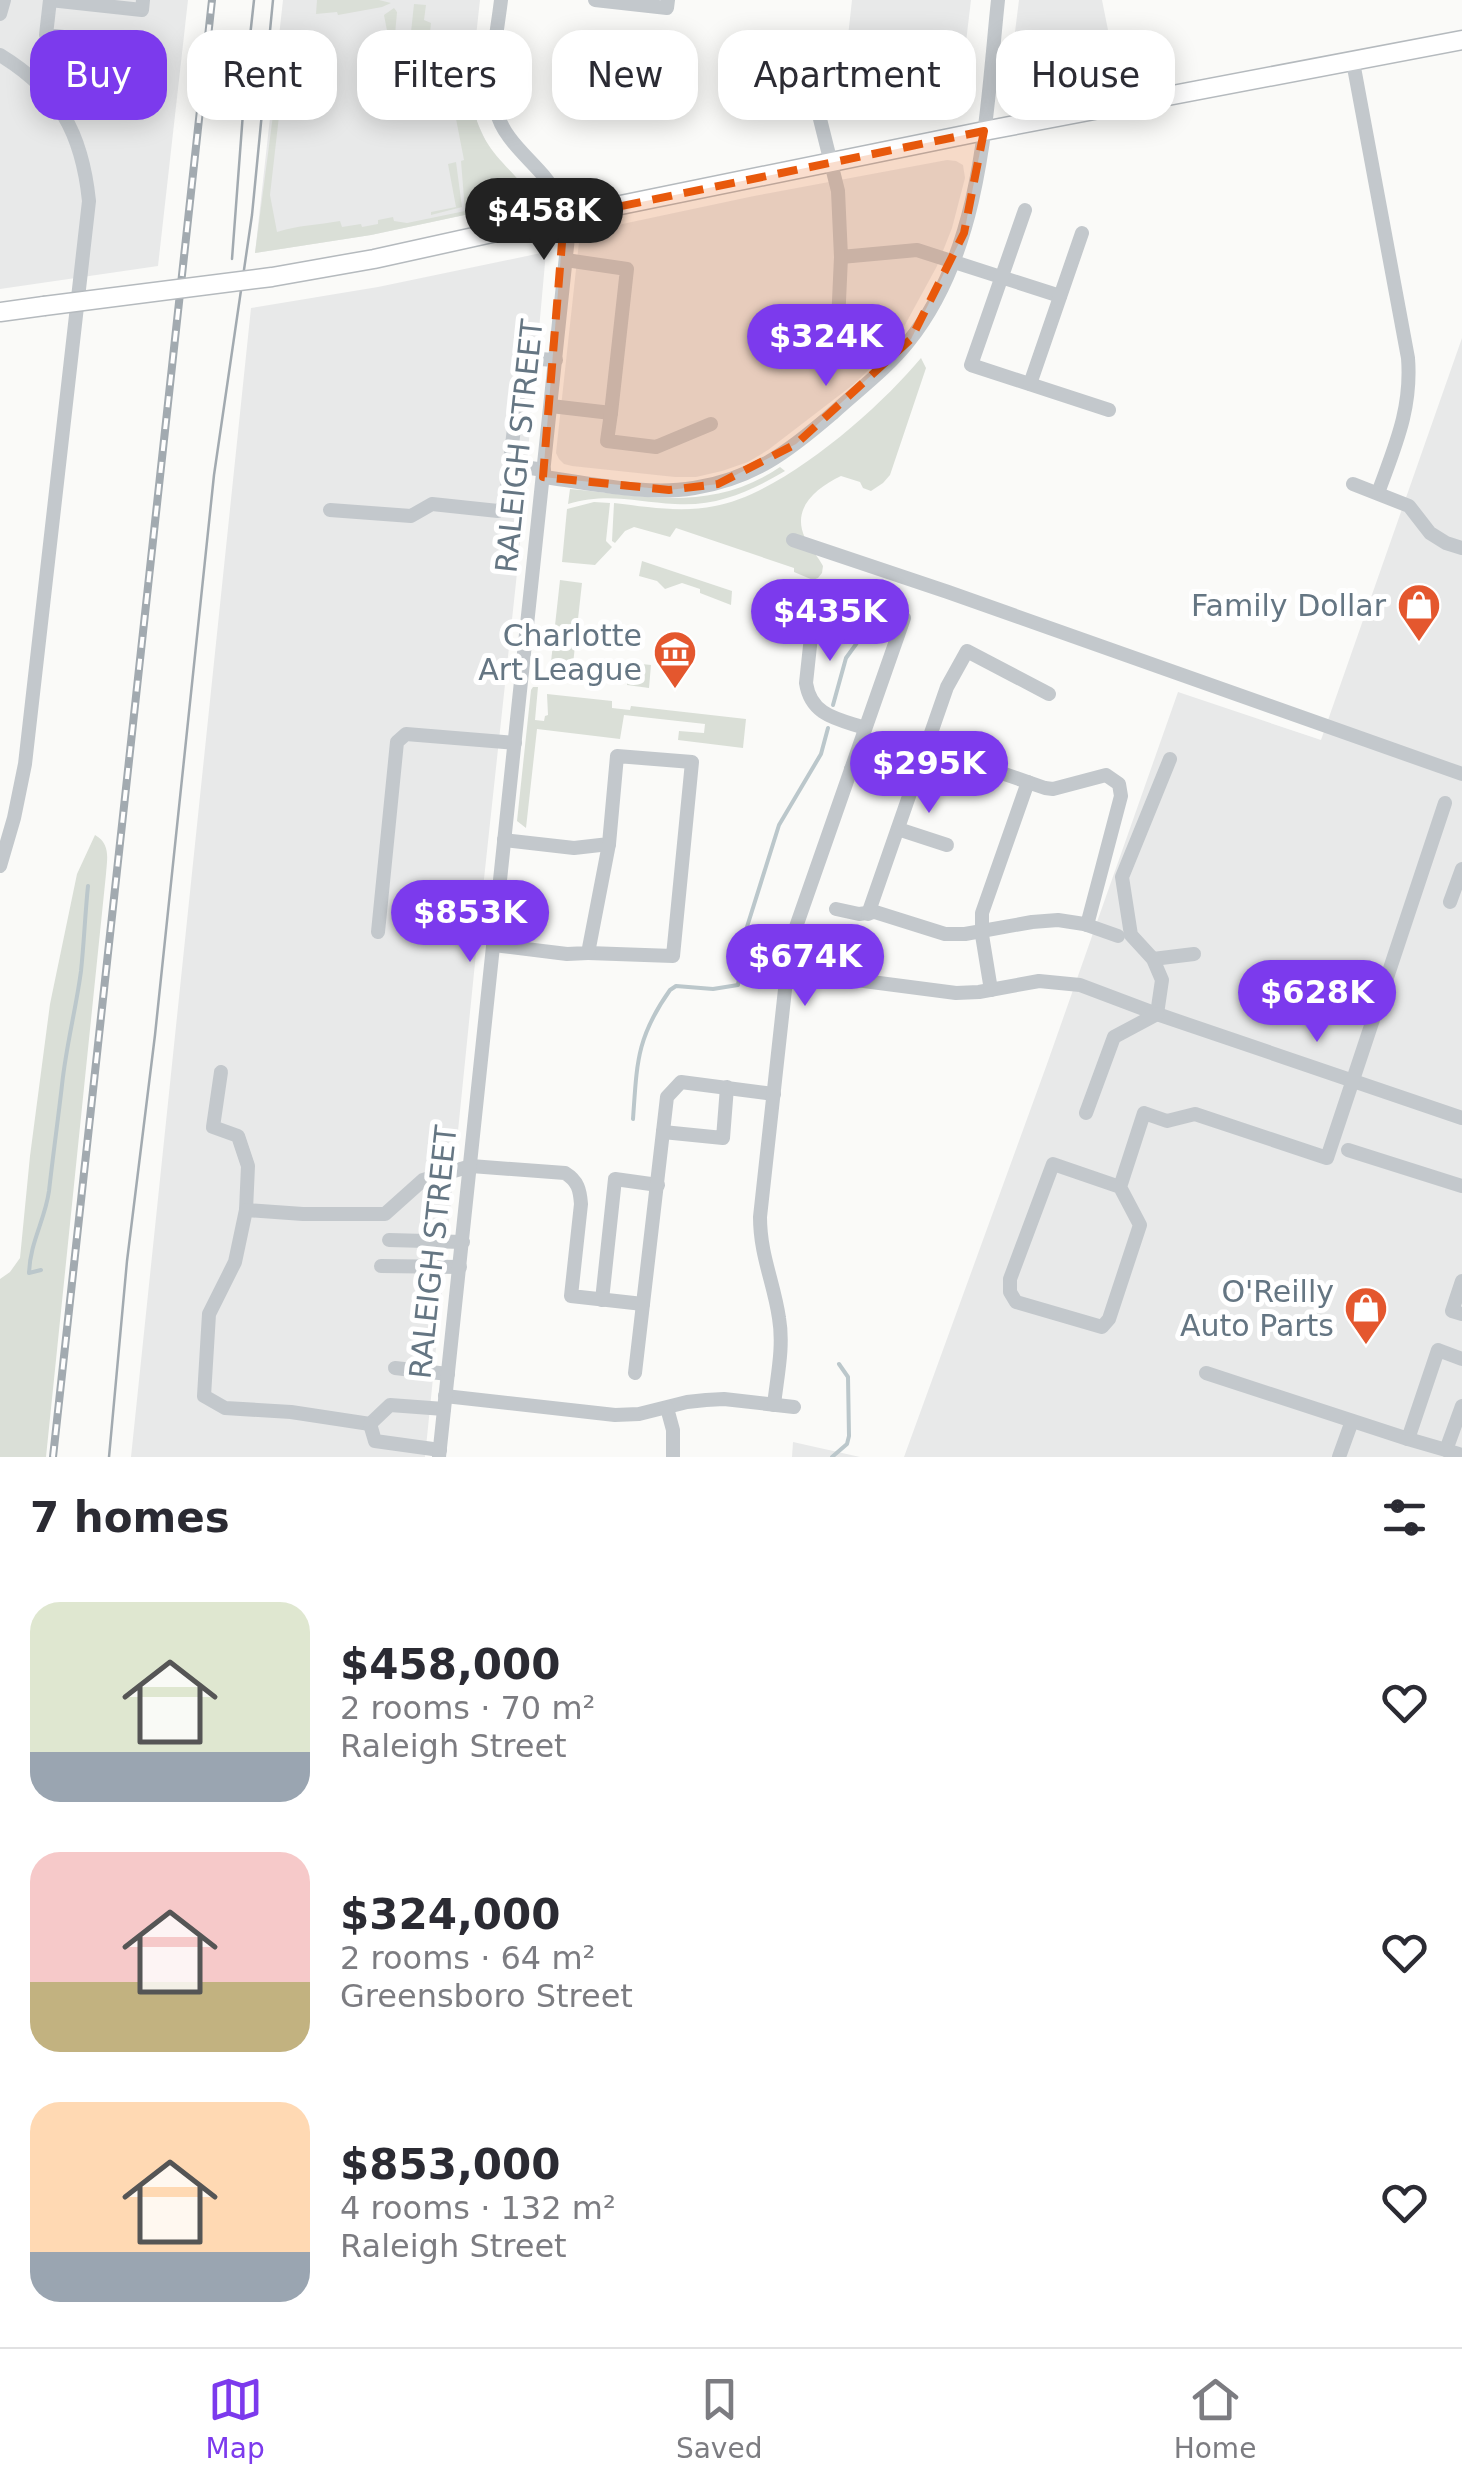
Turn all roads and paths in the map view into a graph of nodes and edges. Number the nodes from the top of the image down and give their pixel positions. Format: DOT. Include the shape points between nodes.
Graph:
graph roads {
  1 [pos="4,0"];
  2 [pos="50,0"];
  3 [pos="142,0"];
  4 [pos="501,0"];
  5 [pos="596,0"];
  6 [pos="668,0"];
  7 [pos="998,0"];
  8 [pos="0,14"];
  9 [pos="47,30"];
  10 [pos="1462,40"];
  11 [pos="0,55"];
  12 [pos="1353,62"];
  13 [pos="820,120"];
  14 [pos="984,131"];
  15 [pos="830,161"];
  16 [pos="1025,210"];
  17 [pos="1082,233"];
  18 [pos="841,257"];
  19 [pos="566,260"];
  20 [pos="953,262"];
  21 [pos="1002,277"];
  22 [pos="1060,296"];
  23 [pos="0,312"];
  24 [pos="837,345"];
  25 [pos="556,360"];
  26 [pos="1030,384"];
  27 [pos="551,406"];
  28 [pos="1109,410"];
  29 [pos="611,413"];
  30 [pos="710,424"];
  31 [pos="510,465"];
  32 [pos="544,474"];
  33 [pos="1353,484"];
  34 [pos="1378,493"];
  35 [pos="330,510"];
  36 [pos="793,540"];
  37 [pos="1462,548"];
  38 [pos="816,590"];
  39 [pos="904,618"];
  40 [pos="1049,694"];
  41 [pos="866,728"];
  42 [pos="515,743"];
  43 [pos="926,747"];
  44 [pos="1170,759"];
  45 [pos="851,769"];
  46 [pos="1462,774"];
  47 [pos="1028,782"];
  48 [pos="911,790"];
  49 [pos="1445,803"];
  50 [pos="898,829"];
  51 [pos="504,840"];
  52 [pos="609,844"];
  53 [pos="946,846"];
  54 [pos="0,866"];
  55 [pos="1462,869"];
  56 [pos="1450,902"];
  57 [pos="836,909"];
  58 [pos="868,914"];
  59 [pos="1086,925"];
  60 [pos="981,931"];
  61 [pos="378,932"];
  62 [pos="1118,936"];
  63 [pos="494,945"];
  64 [pos="588,952"];
  65 [pos="1194,954"];
  66 [pos="1153,959"];
  67 [pos="764,968"];
  68 [pos="787,970"];
  69 [pos="991,990"];
  70 [pos="1157,1014"];
  71 [pos="221,1072"];
  72 [pos="1352,1081"];
  73 [pos="728,1087"];
  74 [pos="774,1094"];
  75 [pos="1086,1114"];
  76 [pos="1462,1118"];
  77 [pos="664,1132"];
  78 [pos="1348,1150"];
  79 [pos="471,1166"];
  80 [pos="658,1185"];
  81 [pos="1462,1186"];
  82 [pos="1120,1187"];
  83 [pos="246,1210"];
  84 [pos="388,1240"];
  85 [pos="462,1242"];
  86 [pos="381,1266"];
  87 [pos="460,1267"];
  88 [pos="1462,1280"];
  89 [pos="602,1300"];
  90 [pos="643,1304"];
  91 [pos="1462,1314"];
  92 [pos="1462,1358"];
  93 [pos="394,1368"];
  94 [pos="1206,1372"];
  95 [pos="636,1373"];
  96 [pos="448,1374"];
  97 [pos="444,1403"];
  98 [pos="774,1405"];
  99 [pos="1462,1406"];
  100 [pos="794,1407"];
  101 [pos="668,1408"];
  102 [pos="1352,1421"];
  103 [pos="370,1424"];
  104 [pos="1408,1438"];
  105 [pos="1446,1450"];
  106 [pos="440,1453"];
  107 [pos="1462,1455"];
  108 [pos="673,1457"];
  109 [pos="1339,1457"];
  1 -- 8 [label="street"];
  2 -- 3 [label="street" via="142,10"];
  2 -- 9 [label="street"];
  4 -- 19 [label="street, RALEIGH STREET" via="496,110 504,130 561,202"];
  5 -- 6 [label="street" via="667,8"];
  7 -- 14 [label="street"];
  10 -- 12 [label="main road"];
  11 -- 54 [label="street" via="54,99 80,147 89,201 25,764"];
  12 -- 14 [label="main road"];
  12 -- 34 [label="street" via="1410,383"];
  13 -- 15 [label="street"];
  14 -- 15 [label="main road"];
  14 -- 20 [label="street"];
  15 -- 18 [label="street"];
  15 -- 23 [label="main road, bridge" via="272,278"];
  16 -- 21 [label="street"];
  17 -- 22 [label="street"];
  18 -- 20 [label="street" via="917,250"];
  18 -- 24 [label="street"];
  19 -- 25 [label="street, RALEIGH STREET"];
  19 -- 29 [label="street" via="627,268"];
  20 -- 21 [label="street"];
  20 -- 32 [label="street" via="926,316 892,361 773,461 689,489"];
  21 -- 22 [label="street"];
  21 -- 26 [label="street" via="971,365"];
  22 -- 26 [label="street"];
  25 -- 27 [label="street, RALEIGH STREET"];
  25 -- 31 [label="street" via="527,363 520,377"];
  26 -- 28 [label="street"];
  27 -- 29 [label="street"];
  27 -- 32 [label="street, RALEIGH STREET"];
  29 -- 30 [label="street" via="607,442 640,446 656,447"];
  31 -- 32 [label="street"];
  31 -- 35 [label="street" via="505,504 498,511 432,504 411,516"];
  32 -- 42 [label="street, RALEIGH STREET"];
  33 -- 34 [label="street"];
  34 -- 37 [label="street" via="1409,506 1430,533"];
  36 -- 46 [label="street"];
  38 -- 41 [label="street" via="809,698 828,715"];
  39 -- 41 [label="street"];
  40 -- 43 [label="street" via="967,651"];
  41 -- 45 [label="street"];
  42 -- 51 [label="street, RALEIGH STREET"];
  42 -- 61 [label="street" via="406,734 397,742"];
  43 -- 47 [label="street"];
  43 -- 48 [label="street"];
  44 -- 66 [label="street" via="1122,877 1131,936"];
  45 -- 48 [label="street"];
  45 -- 68 [label="street" via="790,944"];
  47 -- 59 [label="street" via="1053,788 1106,775 1119,784 1122,796"];
  47 -- 60 [label="street"];
  48 -- 50 [label="street"];
  49 -- 72 [label="street"];
  50 -- 53 [label="street"];
  50 -- 58 [label="street"];
  51 -- 52 [label="street" via="574,848"];
  51 -- 63 [label="street, RALEIGH STREET"];
  52 -- 64 [label="street"];
  52 -- 64 [label="street" via="617,756 692,762 672,956"];
  55 -- 56 [label="street"];
  57 -- 58 [label="street"];
  58 -- 60 [label="street" via="945,934"];
  59 -- 60 [label="street" via="1045,921"];
  59 -- 62 [label="street"];
  60 -- 69 [label="street"];
  63 -- 64 [label="street"];
  63 -- 79 [label="street, RALEIGH STREET"];
  65 -- 66 [label="street"];
  66 -- 70 [label="street" via="1162,980"];
  67 -- 68 [label="street"];
  68 -- 69 [label="street" via="940,991"];
  68 -- 74 [label="street"];
  69 -- 70 [label="street" via="1067,982"];
  70 -- 72 [label="street"];
  70 -- 75 [label="street" via="1114,1037"];
  71 -- 83 [label="street" via="213,1126 238,1136 248,1166"];
  72 -- 76 [label="street"];
  72 -- 82 [label="street" via="1328,1158 1195,1114 1167,1121 1144,1113"];
  73 -- 74 [label="street"];
  73 -- 77 [label="street" via="680,1082 667,1098"];
  73 -- 77 [label="street" via="722,1138"];
  74 -- 98 [label="street" via="760,1231 780,1322"];
  77 -- 80 [label="street"];
  78 -- 81 [label="street"];
  79 -- 83 [label="street" via="423,1180 385,1214"];
  79 -- 85 [label="street, RALEIGH STREET"];
  79 -- 89 [label="street" via="546,1170 575,1180 582,1204 571,1296"];
  80 -- 89 [label="street" via="615,1180"];
  80 -- 90 [label="street"];
  82 -- 82 [label="street" via="1140,1225 1102,1327 1016,1302 1010,1279 1053,1164"];
  83 -- 103 [label="street" via="235,1262 208,1314 204,1396 225,1408"];
  84 -- 85 [label="street"];
  85 -- 87 [label="street, RALEIGH STREET"];
  86 -- 87 [label="street"];
  87 -- 96 [label="street, RALEIGH STREET"];
  88 -- 91 [label="street" via="1452,1311"];
  89 -- 90 [label="street"];
  90 -- 95 [label="street"];
  92 -- 104 [label="street" via="1438,1350"];
  93 -- 96 [label="street"];
  94 -- 102 [label="street"];
  96 -- 97 [label="street, RALEIGH STREET"];
  97 -- 101 [label="street" via="615,1415"];
  97 -- 103 [label="street" via="390,1404"];
  97 -- 106 [label="street, RALEIGH STREET"];
  98 -- 100 [label="street"];
  98 -- 101 [label="street" via="724,1400"];
  99 -- 105 [label="street"];
  101 -- 108 [label="street"];
  102 -- 104 [label="street"];
  102 -- 109 [label="street"];
  103 -- 106 [label="street" via="375,1441"];
  104 -- 105 [label="street"];
  105 -- 107 [label="street"];
}
